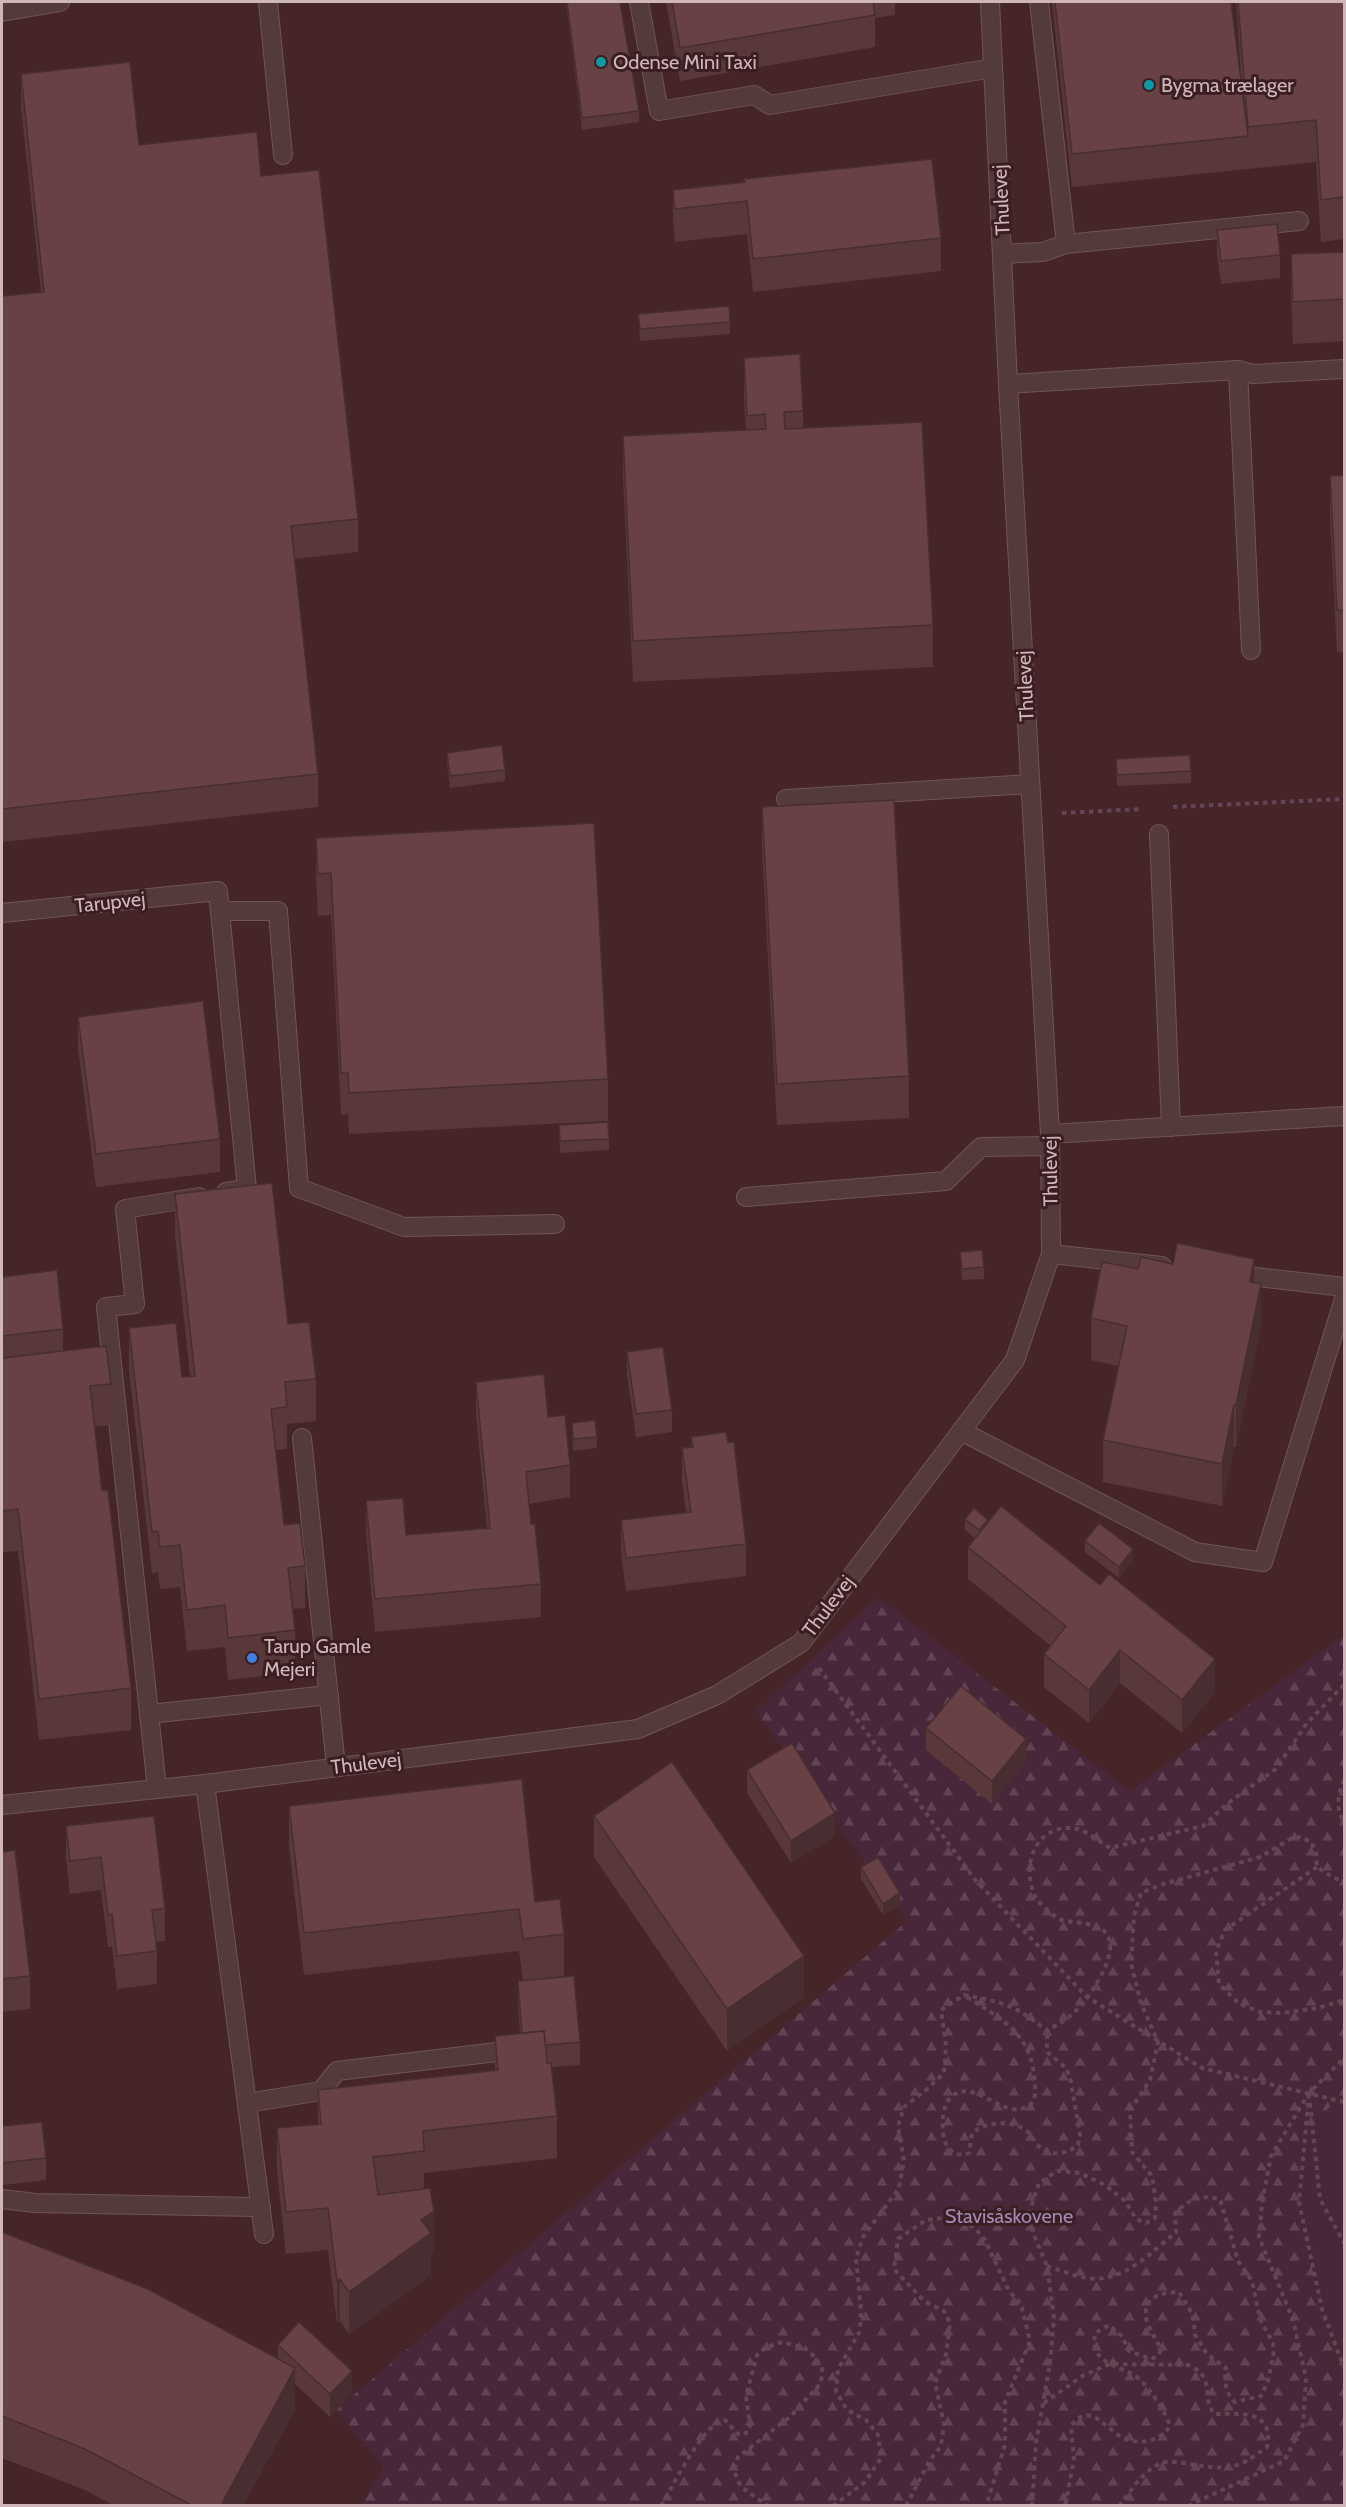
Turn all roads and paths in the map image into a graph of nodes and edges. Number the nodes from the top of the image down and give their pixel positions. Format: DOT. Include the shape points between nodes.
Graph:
graph roads {
  1 [pos="60,2"];
  2 [pos="268,2"];
  3 [pos="639,2"];
  4 [pos="990,2"];
  5 [pos="1039,2"];
  6 [pos="5,8"];
  7 [pos="993,68"];
  8 [pos="283,155"];
  9 [pos="1299,221"];
  10 [pos="1066,244"];
  11 [pos="1004,254"];
  12 [pos="1344,369"];
  13 [pos="1238,370"];
  14 [pos="1008,384"];
  15 [pos="1251,650"];
  16 [pos="1030,784"];
  17 [pos="786,799"];
  18 [pos="1344,799"];
  19 [pos="1167,807"];
  20 [pos="1144,808"];
  21 [pos="1032,814"];
  22 [pos="1160,834"];
  23 [pos="220,911"];
  24 [pos="2,913"];
  25 [pos="1344,1116"];
  26 [pos="1171,1127"];
  27 [pos="1050,1140"];
  28 [pos="746,1197"];
  29 [pos="555,1224"];
  30 [pos="1051,1254"];
  31 [pos="1180,1268"];
  32 [pos="1215,1272"];
  33 [pos="1344,1287"];
  34 [pos="1344,1299"];
  35 [pos="961,1431"];
  36 [pos="302,1438"];
  37 [pos="801,1643"];
  38 [pos="1344,1685"];
  39 [pos="329,1695"];
  40 [pos="149,1714"];
  41 [pos="336,1767"];
  42 [pos="1344,1780"];
  43 [pos="205,1784"];
  44 [pos="157,1789"];
  45 [pos="2,1805"];
  46 [pos="1344,1822"];
  47 [pos="1317,1867"];
  48 [pos="1344,1881"];
  49 [pos="964,1995"];
  50 [pos="1087,1997"];
  51 [pos="1344,2000"];
  52 [pos="1047,2031"];
  53 [pos="1158,2042"];
  54 [pos="505,2051"];
  55 [pos="1344,2058"];
  56 [pos="1309,2093"];
  57 [pos="1344,2102"];
  58 [pos="247,2103"];
  59 [pos="2,2199"];
  60 [pos="261,2207"];
  61 [pos="264,2234"];
  62 [pos="1344,2243"];
  63 [pos="1047,2266"];
  64 [pos="1110,2364"];
  65 [pos="1344,2368"];
  66 [pos="1044,2403"];
  67 [pos="662,2505"];
  68 [pos="768,2505"];
  69 [pos="833,2505"];
  70 [pos="906,2505"];
  71 [pos="986,2505"];
  72 [pos="1032,2505"];
  73 [pos="1065,2505"];
  74 [pos="1119,2505"];
  75 [pos="1188,2505"];
  1 -- 6 [label="street"];
  2 -- 8 [label="street"];
  3 -- 7 [label="street" via="659,111 754,96 770,105"];
  4 -- 7 [label="street, Thulevej"];
  5 -- 10 [label="street"];
  7 -- 11 [label="street, Thulevej"];
  9 -- 10 [label="street"];
  10 -- 11 [label="street" via="1043,252"];
  11 -- 14 [label="street, Thulevej"];
  12 -- 13 [label="street" via="1253,374"];
  13 -- 14 [label="street"];
  13 -- 15 [label="street"];
  14 -- 16 [label="street, Thulevej"];
  16 -- 17 [label="street"];
  16 -- 21 [label="street, Thulevej"];
  18 -- 19 [label="path"];
  20 -- 21 [label="path"];
  21 -- 27 [label="street, Thulevej"];
  22 -- 26 [label="street"];
  23 -- 24 [label="street, Tarupvej" via="218,891"];
  23 -- 29 [label="street" via="278,911 299,1188 404,1227"];
  23 -- 40 [label="street" via="247,1189 125,1209 135,1304 106,1307"];
  25 -- 26 [label="street"];
  26 -- 27 [label="street"];
  27 -- 28 [label="street" via="981,1147 946,1181"];
  27 -- 30 [label="street, Thulevej"];
  30 -- 31 [label="street"];
  30 -- 35 [label="street, Thulevej" via="1015,1360"];
  32 -- 33 [label="street"];
  34 -- 35 [label="street" via="1263,1562 1195,1552"];
  35 -- 37 [label="street, Thulevej"];
  36 -- 39 [label="street"];
  37 -- 41 [label="street, Thulevej" via="717,1695 638,1729"];
  37 -- 50 [label="path" via="976,1881"];
  38 -- 50 [label="path" via="1307,1723 1276,1769 1203,1826 1110,1848 1078,1829 1048,1831 1039,1840 1028,1866 1035,1897 1060,1920 1100,1927 1108,1939 1110,1950 1101,1975"];
  39 -- 40 [label="street"];
  39 -- 41 [label="street"];
  40 -- 44 [label="street"];
  41 -- 43 [label="street, Thulevej"];
  42 -- 46 [label="path" via="1338,1794"];
  43 -- 44 [label="street, Thulevej"];
  43 -- 58 [label="street"];
  44 -- 45 [label="street, Thulevej"];
  47 -- 48 [label="path"];
  47 -- 51 [label="path" via="1225,1930 1216,1951 1219,1984 1238,2003 1260,2012 1291,2012"];
  47 -- 53 [label="path" via="1311,1842 1292,1838 1260,1857 1142,1893 1134,1916 1131,1964 1141,2003"];
  49 -- 52 [label="path" via="1002,2002 1025,2012"];
  49 -- 52 [label="path" via="1015,2032 1034,2064 1036,2095 1031,2104 1013,2110 973,2092 957,2092 947,2101 942,2122 944,2143 958,2154 969,2153 972,2133 996,2124 1011,2124 1028,2131 1040,2147 1052,2154 1069,2152 1078,2145 1080,2136 1070,2077 1065,2067 1047,2052"];
  49 -- 69 [label="path" via="941,2010 946,2046 944,2073 904,2107 898,2126 904,2161 899,2188 863,2237 856,2258 860,2331 838,2369 836,2391 847,2410 866,2420 878,2435 881,2458 865,2482"];
  50 -- 52 [label="path" via="1070,2016"];
  50 -- 53 [label="path"];
  53 -- 56 [label="path" via="1202,2068"];
  53 -- 63 [label="path" via="1150,2080 1130,2110 1132,2152 1152,2176 1155,2217 1146,2223 1136,2219 1125,2201 1105,2185 1080,2173 1057,2171 1039,2183 1030,2210 1033,2233"];
  54 -- 58 [label="street" via="336,2071 321,2091"];
  55 -- 56 [label="path"];
  56 -- 57 [label="path"];
  56 -- 62 [label="path" via="1320,2199"];
  56 -- 65 [label="path" via="1299,2202 1322,2309"];
  56 -- 75 [label="path" via="1271,2156 1259,2237 1295,2331 1306,2378 1303,2425 1284,2461"];
  58 -- 60 [label="street"];
  59 -- 60 [label="street"];
  60 -- 61 [label="street"];
  63 -- 64 [label="path" via="1089,2278 1111,2277 1149,2256 1176,2232 1175,2213 1188,2202 1201,2196 1220,2199 1238,2261 1251,2281 1260,2319 1273,2343 1268,2381 1261,2396 1235,2402 1230,2397 1224,2382 1226,2368 1207,2354 1195,2335 1193,2315 1179,2292 1161,2292 1151,2299 1147,2309 1146,2319 1161,2349 1158,2356 1151,2359 1129,2351 1122,2336 1109,2325 1095,2333 1093,2344 1099,2356"];
  63 -- 66 [label="path" via="1054,2318"];
  64 -- 66 [label="path" via="1084,2375"];
  64 -- 73 [label="path" via="1139,2379 1167,2415 1170,2426 1165,2434 1150,2442 1123,2438 1095,2417 1077,2418 1071,2426 1074,2460"];
  64 -- 74 [label="path" via="1188,2365 1206,2379 1209,2407 1214,2414 1254,2416 1266,2423 1269,2434 1267,2447 1247,2462 1222,2469 1163,2462 1148,2471"];
  66 -- 72 [label="path" via="1036,2444"];
  67 -- 68 [label="path" via="693,2450 717,2422 725,2421 738,2434 749,2431 746,2396 757,2355 782,2342 805,2348 815,2357 822,2368 821,2383 791,2416 738,2457 734,2471 741,2487"];
  70 -- 71 [label="path" via="941,2445 944,2424 935,2383 946,2354 950,2323 944,2311 924,2301 894,2269 898,2239 926,2220 959,2216 983,2236 1009,2292 1021,2304 1030,2341 1005,2402 1005,2445"];
}
